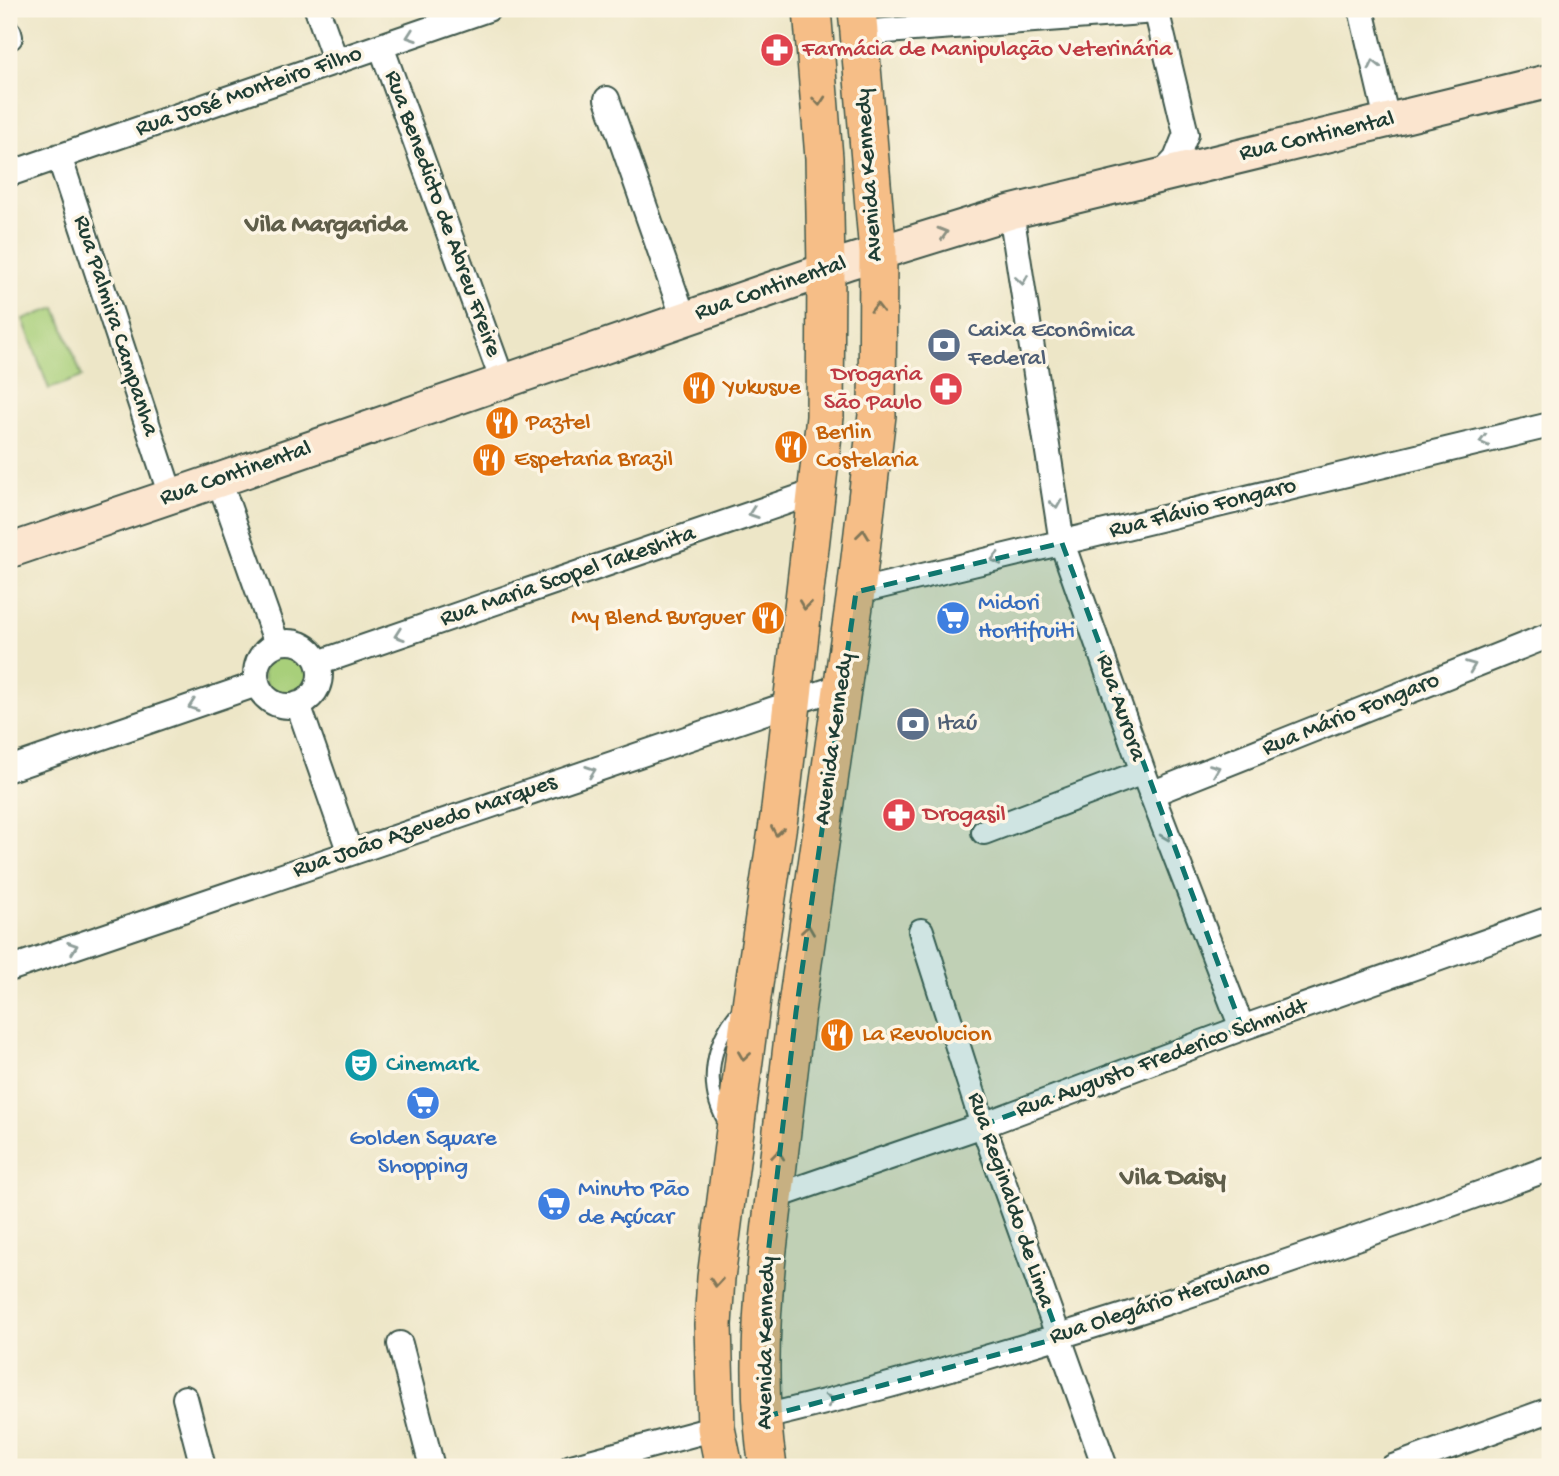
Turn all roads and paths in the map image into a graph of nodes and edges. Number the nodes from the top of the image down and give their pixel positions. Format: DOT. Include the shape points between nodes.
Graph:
graph roads {
  1 [pos="317,9"];
  2 [pos="488,9"];
  3 [pos="812,9"];
  4 [pos="1361,9"];
  5 [pos="1156,10"];
  6 [pos="858,21"];
  7 [pos="381,46"];
  8 [pos="336,62"];
  9 [pos="1550,81"];
  10 [pos="607,99"];
  11 [pos="1387,120"];
  12 [pos="1186,134"];
  13 [pos="59,156"];
  14 [pos="1224,159"];
  15 [pos="9,174"];
  16 [pos="1162,174"];
  17 [pos="1011,212"];
  18 [pos="878,253"];
  19 [pos="826,268"];
  20 [pos="684,319"];
  21 [pos="503,382"];
  22 [pos="1550,425"];
  23 [pos="219,480"];
  24 [pos="818,491"];
  25 [pos="171,496"];
  26 [pos="1062,543"];
  27 [pos="9,551"];
  28 [pos="856,592"];
  29 [pos="1550,635"];
  30 [pos="277,643"];
  31 [pos="318,663"];
  32 [pos="257,684"];
  33 [pos="842,687"];
  34 [pos="793,703"];
  35 [pos="298,704"];
  36 [pos="9,769"];
  37 [pos="1147,783"];
  38 [pos="984,832"];
  39 [pos="350,852"];
  40 [pos="1550,919"];
  41 [pos="921,931"];
  42 [pos="9,969"];
  43 [pos="1242,1028"];
  44 [pos="983,1125"];
  45 [pos="1550,1168"];
  46 [pos="774,1197"];
  47 [pos="1059,1338"];
  48 [pos="400,1344"];
  49 [pos="185,1398"];
  50 [pos="1550,1410"];
  51 [pos="764,1417"];
  52 [pos="716,1428"];
  53 [pos="202,1467"];
  54 [pos="432,1467"];
  55 [pos="572,1467"];
  56 [pos="724,1467"];
  57 [pos="768,1467"];
  58 [pos="1105,1467"];
  59 [pos="1393,1467"];
  1 -- 8 [label="street"];
  2 -- 7 [label="street, Rua José Monteiro Filho, one-way"];
  3 -- 19 [label="main road, Avenida Kennedy, one-way" via="824,158"];
  11 -- 4 [label="street, one-way"];
  5 -- 6 [label="street"];
  5 -- 12 [label="street"];
  6 -- 18 [label="main road, Avenida Kennedy"];
  7 -- 8 [label="street, Rua José Monteiro Filho"];
  7 -- 21 [label="street, Rua Benedicto de Abreu Freire"];
  8 -- 13 [label="street, Rua José Monteiro Filho"];
  9 -- 11 [label="street, Rua Continental"];
  10 -- 20 [label="street"];
  11 -- 14 [label="street, Rua Continental"];
  12 -- 14 [label="street"];
  12 -- 16 [label="street" via="1176,159"];
  13 -- 15 [label="street, Rua José Monteiro Filho"];
  13 -- 25 [label="street, Rua Palmira Campanha"];
  14 -- 16 [label="street, Rua Continental"];
  16 -- 17 [label="street, Rua Continental"];
  18 -- 17 [label="street, Rua Continental, one-way"];
  17 -- 26 [label="street, Rua Aurora, one-way"];
  18 -- 19 [label="street, Rua Continental"];
  28 -- 18 [label="main road, Avenida Kennedy, one-way" via="877,415"];
  19 -- 20 [label="street, Rua Continental"];
  19 -- 24 [label="main road, Avenida Kennedy" via="826,390"];
  20 -- 21 [label="street, Rua Continental"];
  21 -- 23 [label="street, Rua Continental"];
  22 -- 26 [label="street, Rua Flávio Fongaro, one-way"];
  23 -- 25 [label="street, Rua Continental"];
  23 -- 30 [label="street"];
  24 -- 31 [label="street, Rua Maria Scopel Takeshita, one-way"];
  24 -- 34 [label="main road, Avenida Kennedy, one-way"];
  25 -- 27 [label="street, Rua Continental"];
  26 -- 28 [label="street, Rua Flávio Fongaro, one-way"];
  26 -- 37 [label="street, Rua Aurora"];
  28 -- 33 [label="main road, Avenida Kennedy"];
  37 -- 29 [label="street, Rua Mário Fongaro, one-way"];
  30 -- 31 [label="street" via="306,648"];
  30 -- 32 [label="street" via="257,664"];
  31 -- 35 [label="street" via="318,683"];
  32 -- 35 [label="street" via="278,705"];
  32 -- 36 [label="street, one-way"];
  33 -- 34 [label="street, Rua João Azevedo Marques"];
  46 -- 33 [label="main road, Avenida Kennedy, one-way"];
  39 -- 34 [label="street, Rua João Azevedo Marques, one-way"];
  34 -- 52 [label="main road, Avenida Kennedy, one-way" via="716,1278"];
  35 -- 39 [label="street"];
  37 -- 38 [label="street, Rua Mário Fongaro"];
  37 -- 43 [label="street, Rua Aurora, one-way"];
  42 -- 39 [label="street, Rua João Azevedo Marques, one-way"];
  40 -- 43 [label="street, Rua Augusto Frederico Schmidt"];
  41 -- 44 [label="street, Rua Reginaldo de Lima"];
  43 -- 44 [label="street, Rua Augusto Frederico Schmidt"];
  44 -- 46 [label="street, Rua Augusto Frederico Schmidt"];
  44 -- 47 [label="street, Rua Reginaldo de Lima"];
  45 -- 47 [label="street, Rua Olegário Herculano"];
  46 -- 51 [label="main road, Avenida Kennedy" via="763,1298"];
  51 -- 47 [label="street, Rua Olegário Herculano, one-way"];
  47 -- 58 [label="street, Rua Reginaldo de Lima"];
  48 -- 54 [label="street"];
  49 -- 53 [label="street"];
  50 -- 59 [label="street"];
  51 -- 57 [label="main road, Avenida Kennedy"];
  52 -- 55 [label="street"];
  52 -- 56 [label="main road, Avenida Kennedy"];
}
